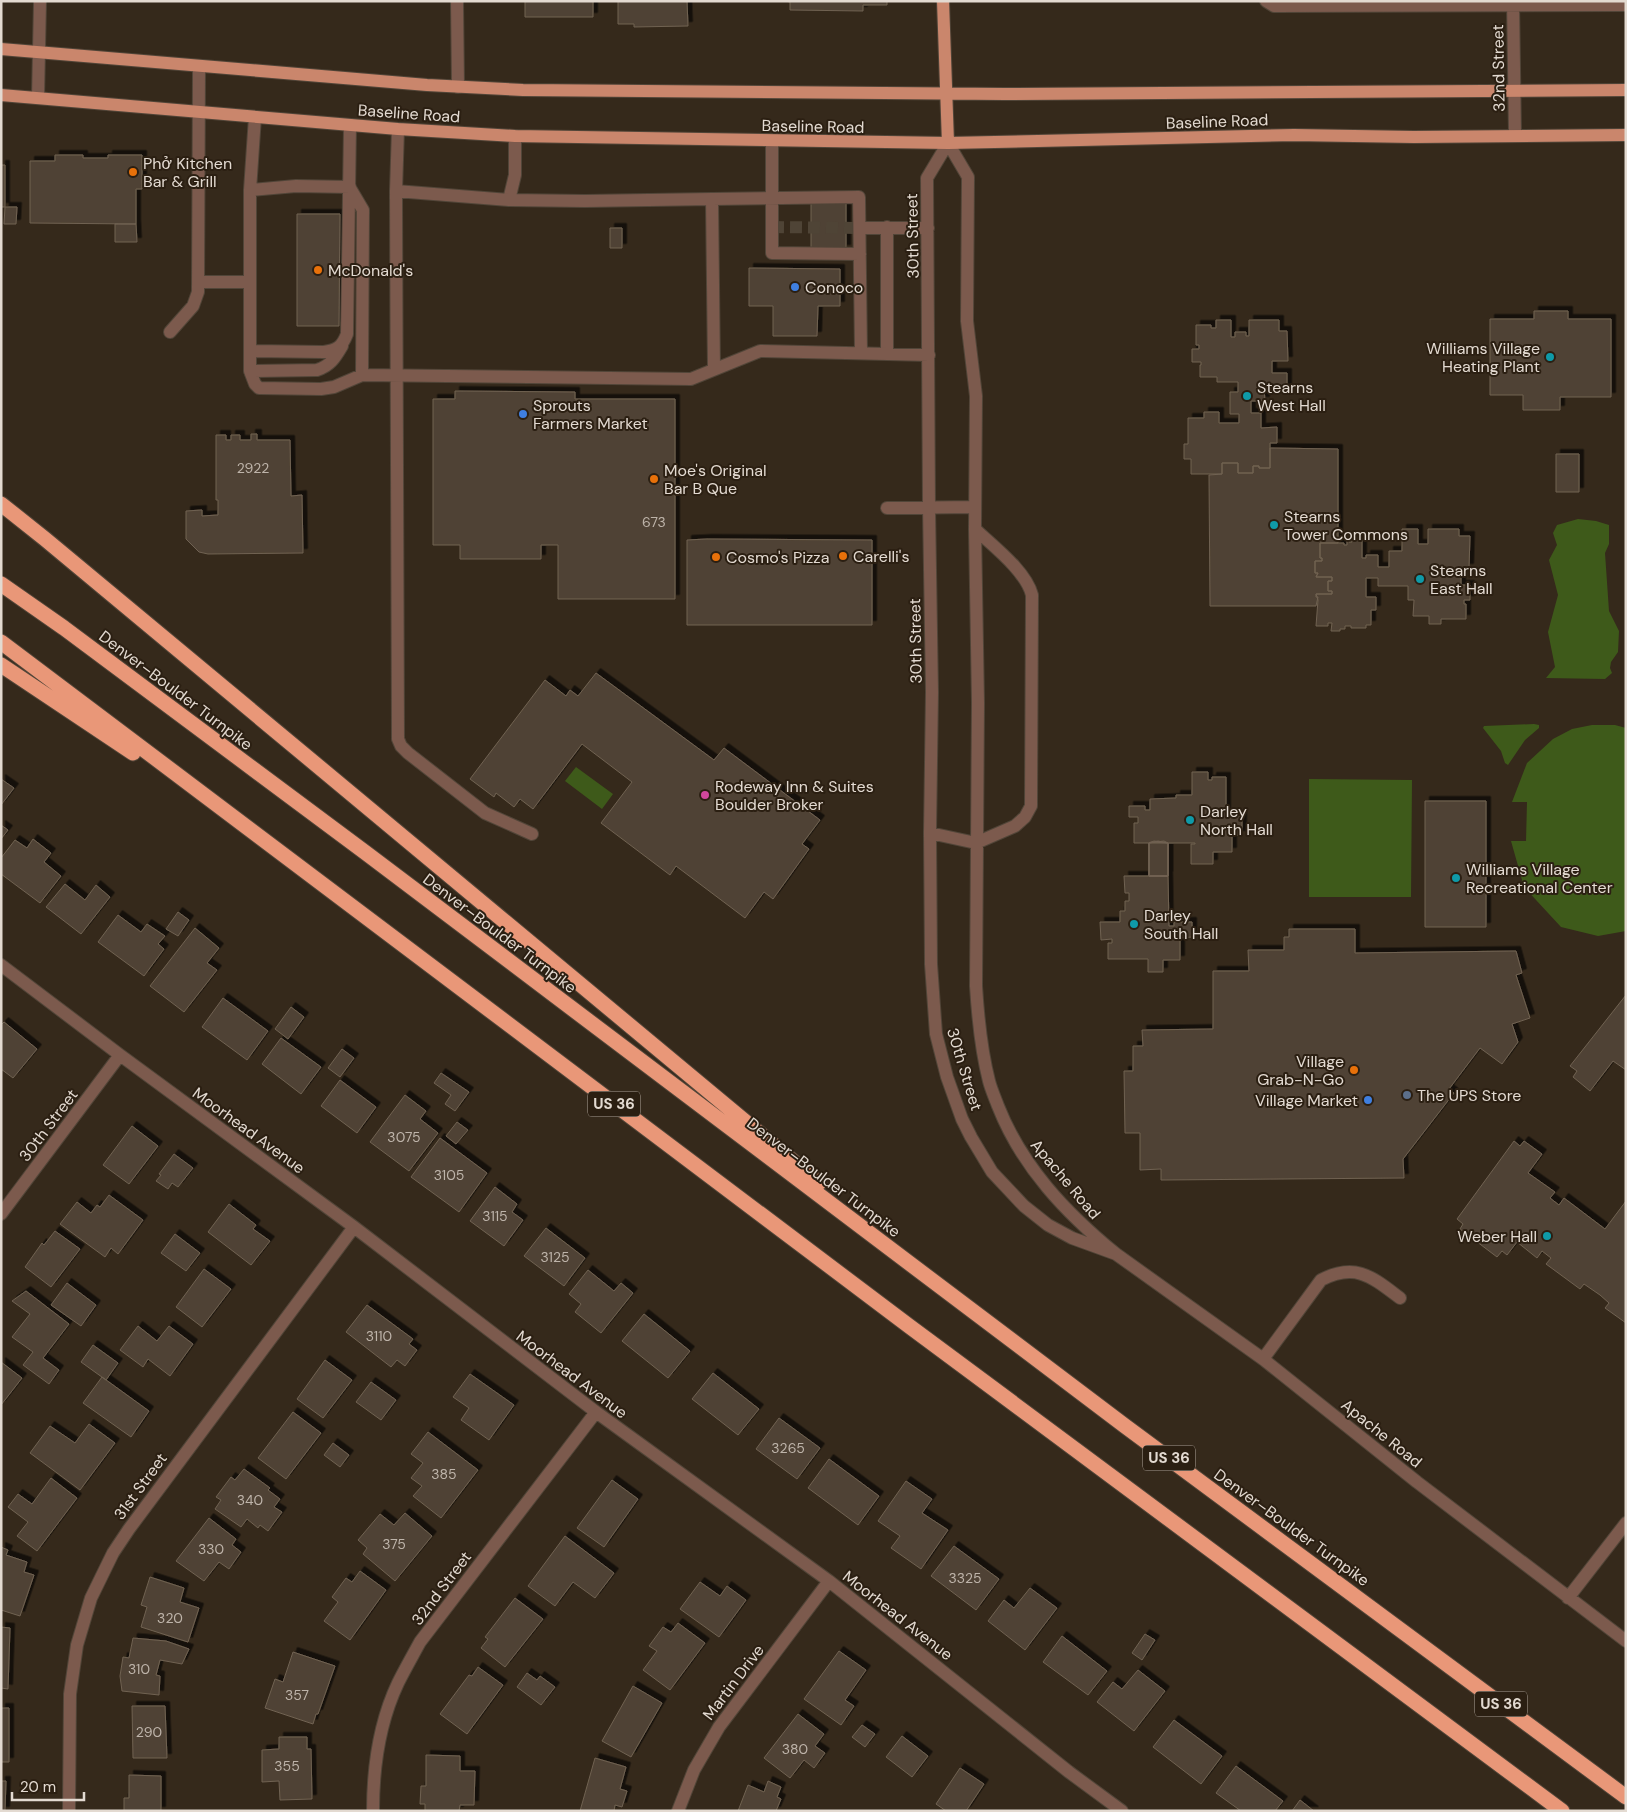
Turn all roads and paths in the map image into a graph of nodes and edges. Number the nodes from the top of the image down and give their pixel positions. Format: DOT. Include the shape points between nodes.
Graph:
graph roads {
  1 [pos="40,1"];
  2 [pos="457,1"];
  3 [pos="943,1"];
  4 [pos="1266,1"];
  5 [pos="1513,4"];
  6 [pos="1626,5"];
  7 [pos="1,49"];
  8 [pos="39,52"];
  9 [pos="199,66"];
  10 [pos="458,87"];
  11 [pos="1516,90"];
  12 [pos="1626,90"];
  13 [pos="947,94"];
  14 [pos="1,95"];
  15 [pos="38,98"];
  16 [pos="197,111"];
  17 [pos="255,117"];
  18 [pos="350,125"];
  19 [pos="398,129"];
  20 [pos="1515,135"];
  21 [pos="1626,135"];
  22 [pos="515,136"];
  23 [pos="772,142"];
  24 [pos="948,144"];
  25 [pos="350,187"];
  26 [pos="250,190"];
  27 [pos="396,191"];
  28 [pos="772,198"];
  29 [pos="712,199"];
  30 [pos="509,200"];
  31 [pos="887,227"];
  32 [pos="860,228"];
  33 [pos="928,228"];
  34 [pos="860,254"];
  35 [pos="199,282"];
  36 [pos="250,282"];
  37 [pos="170,332"];
  38 [pos="343,344"];
  39 [pos="250,351"];
  40 [pos="860,353"];
  41 [pos="886,353"];
  42 [pos="929,355"];
  43 [pos="714,369"];
  44 [pos="250,371"];
  45 [pos="362,375"];
  46 [pos="396,376"];
  47 [pos="1,504"];
  48 [pos="975,507"];
  49 [pos="886,508"];
  50 [pos="929,508"];
  51 [pos="975,529"];
  52 [pos="1,584"];
  53 [pos="1,642"];
  54 [pos="1,665"];
  55 [pos="930,833"];
  56 [pos="532,834"];
  57 [pos="976,843"];
  58 [pos="311,875"];
  59 [pos="1,964"];
  60 [pos="120,1055"];
  61 [pos="1002,1116"];
  62 [pos="970,1138"];
  63 [pos="1,1214"];
  64 [pos="354,1227"];
  65 [pos="1116,1254"];
  66 [pos="1400,1298"];
  67 [pos="962,1303"];
  68 [pos="1263,1359"];
  69 [pos="596,1412"];
  70 [pos="1626,1523"];
  71 [pos="829,1582"];
  72 [pos="1568,1598"];
  73 [pos="1624,1636"];
  74 [pos="1626,1797"];
  75 [pos="69,1811"];
  76 [pos="373,1811"];
  77 [pos="678,1811"];
  78 [pos="1122,1811"];
  79 [pos="1562,1811"];
  1 -- 8 [label="street"];
  2 -- 10 [label="street"];
  3 -- 13 [label="main road"];
  4 -- 5 [label="street" via="1274,6"];
  5 -- 6 [label="street"];
  5 -- 11 [label="street, 32nd Street"];
  7 -- 8 [label="main road, Baseline Road"];
  8 -- 9 [label="main road, Baseline Road"];
  8 -- 15 [label="street"];
  9 -- 10 [label="main road, Baseline Road"];
  9 -- 16 [label="street"];
  10 -- 13 [label="main road, Baseline Road"];
  11 -- 12 [label="main road, Baseline Road"];
  11 -- 13 [label="main road, Baseline Road"];
  11 -- 20 [label="street, 32nd Street"];
  13 -- 24 [label="main road"];
  14 -- 15 [label="main road, Baseline Road"];
  15 -- 16 [label="main road, Baseline Road"];
  16 -- 17 [label="main road, Baseline Road"];
  16 -- 35 [label="street"];
  17 -- 18 [label="main road, Baseline Road"];
  17 -- 26 [label="street"];
  18 -- 19 [label="main road, Baseline Road"];
  18 -- 25 [label="street"];
  19 -- 22 [label="main road, Baseline Road"];
  19 -- 27 [label="street"];
  20 -- 21 [label="main road, Baseline Road"];
  20 -- 24 [label="main road, Baseline Road" via="1294,135"];
  22 -- 23 [label="main road, Baseline Road"];
  22 -- 30 [label="street" via="515,175"];
  23 -- 24 [label="main road, Baseline Road"];
  23 -- 28 [label="street"];
  24 -- 33 [label="street, 30th Street" via="928,178"];
  24 -- 48 [label="street, 30th Street" via="968,177 967,321 976,396"];
  25 -- 26 [label="street" via="296,186"];
  25 -- 38 [label="street" via="347,334"];
  25 -- 45 [label="street" via="362,210"];
  26 -- 36 [label="street"];
  27 -- 30 [label="street"];
  27 -- 46 [label="street"];
  28 -- 29 [label="street"];
  28 -- 32 [label="street" via="859,198"];
  28 -- 34 [label="street" via="772,254"];
  29 -- 30 [label="street"];
  29 -- 43 [label="street"];
  31 -- 32 [label="street"];
  31 -- 33 [label="street"];
  31 -- 41 [label="street"];
  32 -- 34 [label="street"];
  33 -- 42 [label="street, 30th Street"];
  34 -- 40 [label="street"];
  35 -- 36 [label="street"];
  35 -- 37 [label="street" via="193,306"];
  36 -- 39 [label="street"];
  38 -- 39 [label="street" via="336,350 324,352"];
  38 -- 44 [label="street" via="327,367 317,370"];
  39 -- 44 [label="street"];
  40 -- 41 [label="street"];
  40 -- 43 [label="street" via="760,351"];
  41 -- 42 [label="street"];
  42 -- 50 [label="street, 30th Street"];
  43 -- 46 [label="street" via="691,379"];
  44 -- 45 [label="street" via="255,384 266,389 321,389"];
  45 -- 46 [label="street"];
  46 -- 56 [label="street" via="398,739 408,753 485,813"];
  47 -- 67 [label="highway"];
  48 -- 50 [label="street"];
  48 -- 51 [label="street, 30th Street"];
  49 -- 50 [label="street"];
  50 -- 55 [label="street, 30th Street"];
  51 -- 57 [label="street, 30th Street"];
  51 -- 57 [label="street" via="1017,570 1032,595 1031,806 1015,826"];
  52 -- 67 [label="highway, Denver–Boulder Turnpike / US 36" via="366,853"];
  53 -- 58 [label="highway, US 36"];
  54 -- 58 [label="highway"];
  55 -- 57 [label="street"];
  55 -- 62 [label="street, 30th Street" via="931,964 936,1034 947,1077"];
  57 -- 61 [label="street, 30th Street" via="979,1024 989,1082"];
  58 -- 79 [label="highway, US 36" via="925,1338"];
  59 -- 60 [label="street, Moorhead Avenue"];
  60 -- 63 [label="street, 30th Street"];
  60 -- 64 [label="street, Moorhead Avenue"];
  61 -- 65 [label="street, Apache Road" via="1034,1172 1090,1233"];
  62 -- 65 [label="street, Apache Road" via="992,1172 1024,1206 1072,1238"];
  64 -- 69 [label="street, Moorhead Avenue"];
  64 -- 75 [label="street, 31st Street" via="129,1529 91,1598 76,1645 70,1694"];
  65 -- 68 [label="street, Apache Road"];
  66 -- 68 [label="street" via="1361,1273 1334,1273 1321,1280"];
  67 -- 74 [label="highway, Denver–Boulder Turnpike / US 36"];
  68 -- 72 [label="street, Apache Road"];
  69 -- 71 [label="street, Moorhead Avenue"];
  69 -- 76 [label="street, 32nd Street" via="420,1642 398,1683 382,1728 373,1775"];
  70 -- 72 [label="street"];
  71 -- 77 [label="street, Martin Drive" via="719,1727 694,1770"];
  71 -- 78 [label="street, Moorhead Avenue"];
  72 -- 73 [label="street, Apache Road"];
}
